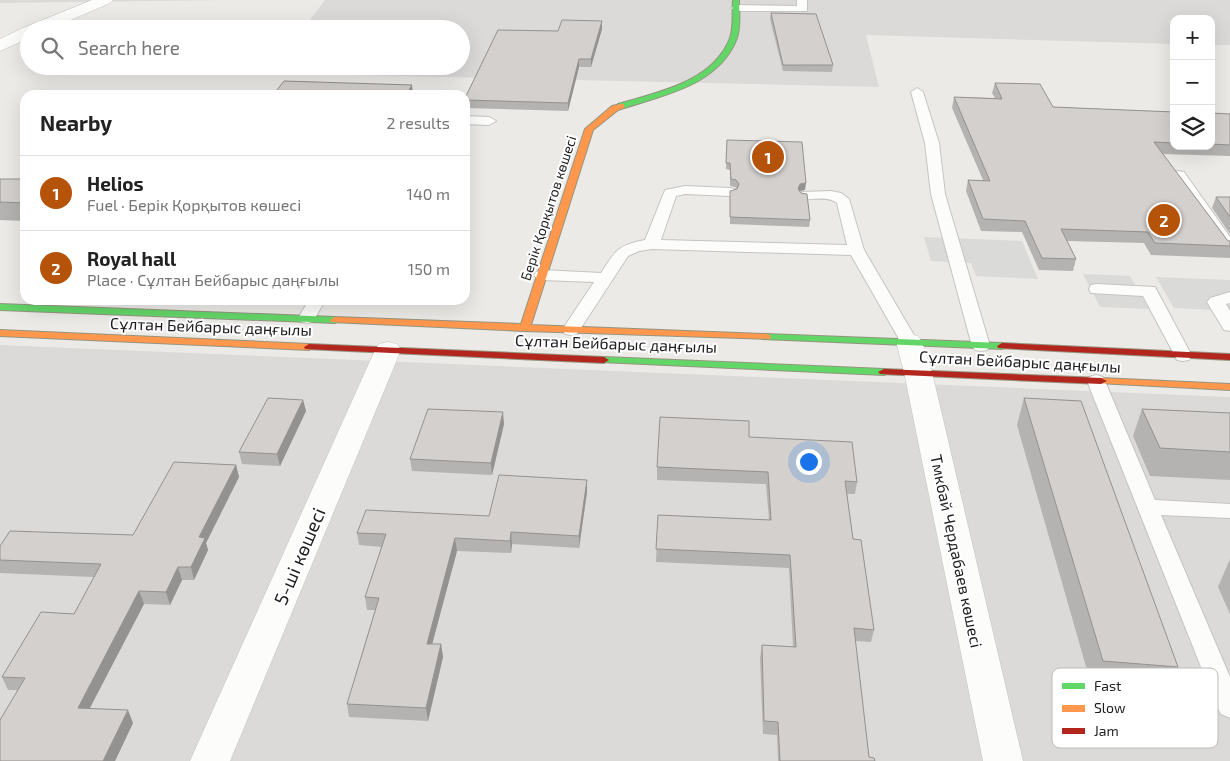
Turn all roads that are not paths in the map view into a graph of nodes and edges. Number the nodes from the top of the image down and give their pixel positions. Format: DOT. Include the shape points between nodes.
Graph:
graph roads {
  1 [pos="105,0"];
  2 [pos="802,0"];
  3 [pos="736,4"];
  4 [pos="57,20"];
  5 [pos="20,36"];
  6 [pos="0,46"];
  7 [pos="917,92"];
  8 [pos="470,120"];
  9 [pos="489,121"];
  10 [pos="1179,175"];
  11 [pos="730,192"];
  12 [pos="806,195"];
  13 [pos="652,244"];
  14 [pos="1230,248"];
  15 [pos="856,250"];
  16 [pos="542,275"];
  17 [pos="605,278"];
  18 [pos="1097,289"];
  19 [pos="1230,297"];
  20 [pos="314,305"];
  21 [pos="0,307"];
  22 [pos="307,318"];
  23 [pos="1230,326"];
  24 [pos="526,328"];
  25 [pos="571,330"];
  26 [pos="0,334"];
  27 [pos="909,342"];
  28 [pos="981,346"];
  29 [pos="388,350"];
  30 [pos="1183,356"];
  31 [pos="1230,357"];
  32 [pos="918,372"];
  33 [pos="1096,381"];
  34 [pos="1230,387"];
  35 [pos="1147,507"];
  36 [pos="1230,511"];
  37 [pos="1214,668"];
  38 [pos="1218,677"];
  39 [pos="1230,706"];
  40 [pos="210,761"];
  41 [pos="1003,761"];
  1 -- 4 [label="street"];
  2 -- 3 [label="lane" via="803,9"];
  3 -- 16 [label="main road, Берік Қорқытов көшесі" via="732,38 715,66 691,83 615,108 589,129"];
  5 -- 6 [label="street"];
  7 -- 28 [label="lane" via="932,143 938,194"];
  8 -- 9 [label="lane"];
  10 -- 14 [label="lane"];
  11 -- 13 [label="lane" via="685,190 670,193"];
  12 -- 15 [label="lane" via="840,197"];
  13 -- 15 [label="lane"];
  13 -- 17 [label="lane" via="622,253"];
  15 -- 27 [label="lane"];
  16 -- 17 [label="lane"];
  16 -- 24 [label="main road, Берік Қорқытов көшесі"];
  17 -- 25 [label="lane"];
  18 -- 30 [label="lane" via="1148,291"];
  19 -- 23 [label="lane" via="1216,302"];
  20 -- 22 [label="lane"];
  21 -- 22 [label="main road, Сұлтан Бейбарыс даңғылы"];
  22 -- 24 [label="main road, Сұлтан Бейбарыс даңғылы"];
  24 -- 25 [label="main road, Сұлтан Бейбарыс даңғылы"];
  25 -- 27 [label="main road, Сұлтан Бейбарыс даңғылы"];
  26 -- 29 [label="main road, Сұлтан Бейбарыс даңғылы"];
  27 -- 28 [label="main road, Сұлтан Бейбарыс даңғылы"];
  27 -- 32 [label="street, Тмкбай Чердабаев көшесі"];
  28 -- 30 [label="main road, Сұлтан Бейбарыс даңғылы"];
  29 -- 32 [label="main road, Сұлтан Бейбарыс даңғылы"];
  29 -- 40 [label="street, 5-ші көшесі"];
  30 -- 31 [label="main road, Сұлтан Бейбарыс даңғылы"];
  32 -- 33 [label="main road, Сұлтан Бейбарыс даңғылы"];
  32 -- 41 [label="street, Тмкбай Чердабаев көшесі"];
  33 -- 34 [label="main road, Сұлтан Бейбарыс даңғылы"];
  33 -- 35 [label="lane"];
  35 -- 36 [label="lane"];
  35 -- 37 [label="lane"];
  38 -- 39 [label="lane"];
}
